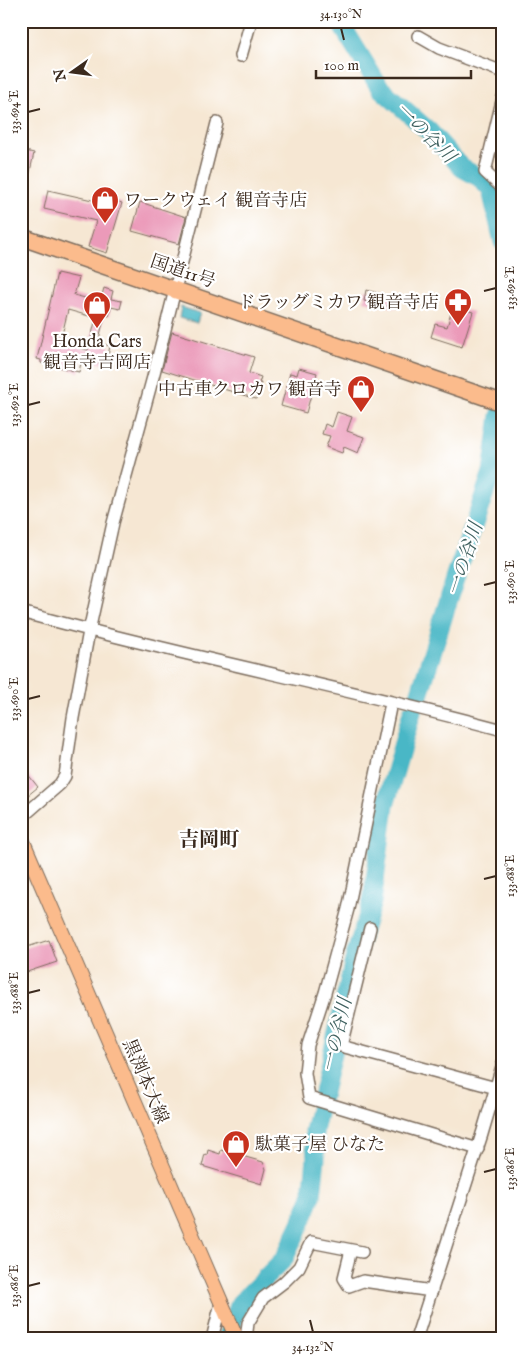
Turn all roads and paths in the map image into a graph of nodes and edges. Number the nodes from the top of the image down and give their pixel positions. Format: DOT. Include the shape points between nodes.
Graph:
graph roads {
  1 [pos="250,21"];
  2 [pos="418,36"];
  3 [pos="241,56"];
  4 [pos="503,72"];
  5 [pos="503,97"];
  6 [pos="217,123"];
  7 [pos="503,187"];
  8 [pos="21,237"];
  9 [pos="176,290"];
  10 [pos="503,402"];
  11 [pos="21,612"];
  12 [pos="89,631"];
  13 [pos="391,703"];
  14 [pos="503,730"];
  15 [pos="21,818"];
  16 [pos="21,837"];
  17 [pos="370,928"];
  18 [pos="503,1062"];
  19 [pos="496,1088"];
  20 [pos="478,1149"];
  21 [pos="432,1291"];
  22 [pos="221,1303"];
  23 [pos="212,1339"];
  24 [pos="237,1339"];
  25 [pos="246,1339"];
  26 [pos="416,1339"];
  1 -- 3 [label="street"];
  2 -- 4 [label="street" via="439,48"];
  5 -- 7 [label="street" via="485,172"];
  6 -- 9 [label="street"];
  8 -- 9 [label="highway, 国道11号"];
  9 -- 10 [label="highway, 国道11号"];
  9 -- 12 [label="street" via="113,523"];
  11 -- 12 [label="street"];
  12 -- 13 [label="street"];
  12 -- 15 [label="street" via="65,776"];
  13 -- 14 [label="street"];
  13 -- 20 [label="street" via="348,909 308,1045 305,1074 309,1098"];
  16 -- 22 [label="main road, 黒渕本大線"];
  17 -- 19 [label="street" via="341,1046"];
  18 -- 19 [label="street"];
  19 -- 20 [label="street"];
  20 -- 21 [label="street"];
  21 -- 25 [label="street" via="363,1281 349,1286 344,1278 357,1250 311,1242 299,1266 263,1298 248,1323"];
  21 -- 26 [label="street"];
  22 -- 23 [label="street"];
  22 -- 24 [label="main road, 黒渕本大線"];
}
